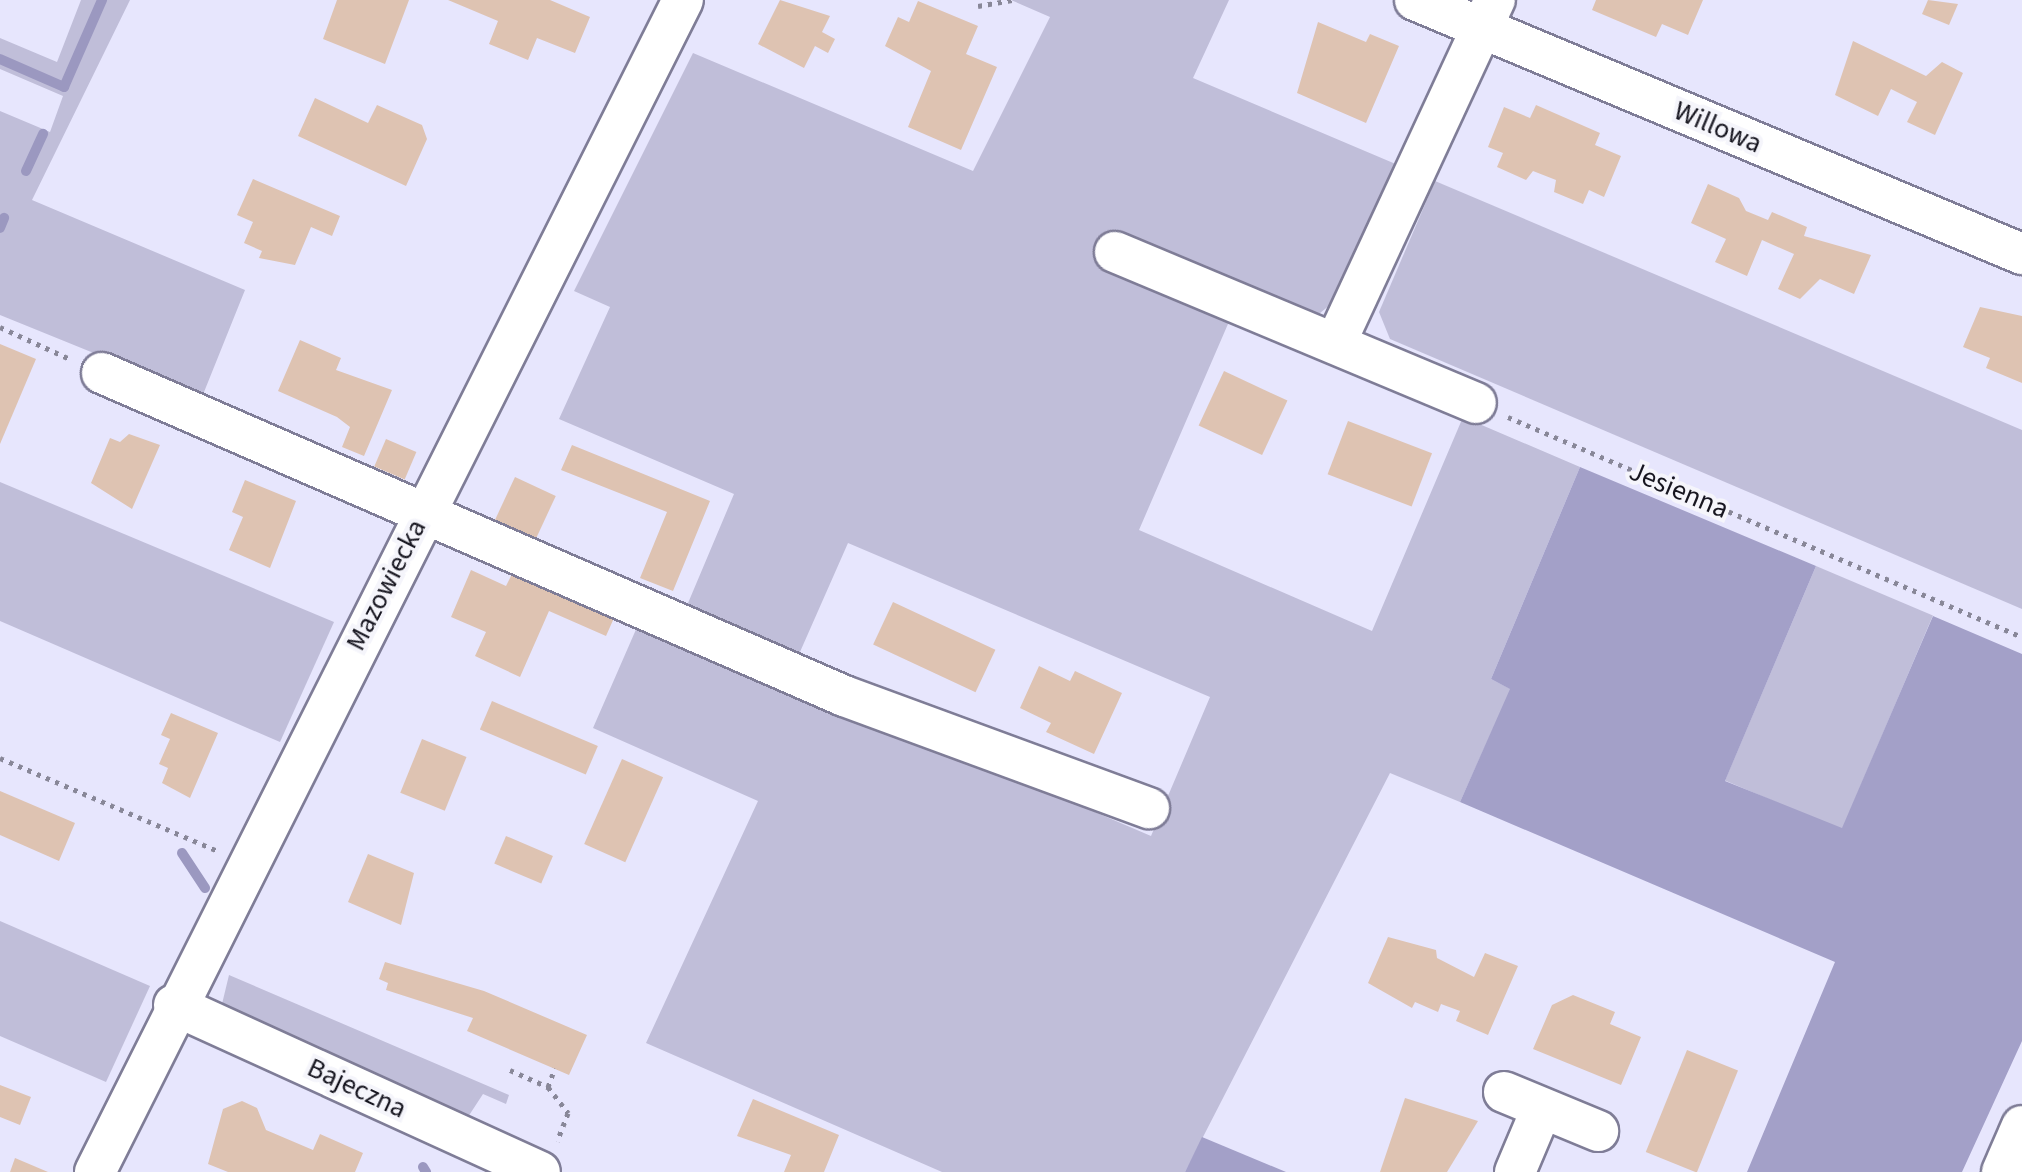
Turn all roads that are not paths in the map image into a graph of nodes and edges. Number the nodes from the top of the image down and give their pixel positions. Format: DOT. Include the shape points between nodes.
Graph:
graph roads {
  1 [pos="683,0"];
  2 [pos="1415,0"];
  3 [pos="1489,15"];
  4 [pos="1115,252"];
  5 [pos="2022,254"];
  6 [pos="1336,342"];
  7 [pos="102,373"];
  8 [pos="1476,403"];
  9 [pos="424,511"];
  10 [pos="1149,808"];
  11 [pos="174,1005"];
  12 [pos="1504,1092"];
  13 [pos="1542,1108"];
  14 [pos="2022,1126"];
  15 [pos="1598,1131"];
  16 [pos="546,1165"];
  17 [pos="95,1172"];
  18 [pos="1515,1172"];
  19 [pos="2002,1172"];
  1 -- 9 [label="street, Mazowiecka"];
  2 -- 3 [label="street, Willowa"];
  3 -- 5 [label="street, Willowa"];
  3 -- 6 [label="street"];
  4 -- 6 [label="street"];
  6 -- 8 [label="street"];
  7 -- 9 [label="street"];
  9 -- 10 [label="street" via="844,696"];
  9 -- 11 [label="street, Mazowiecka"];
  11 -- 16 [label="street, Bajeczna"];
  11 -- 17 [label="street, Mazowiecka"];
  12 -- 13 [label="street"];
  13 -- 15 [label="street"];
  13 -- 18 [label="street"];
  14 -- 19 [label="street"];
}
